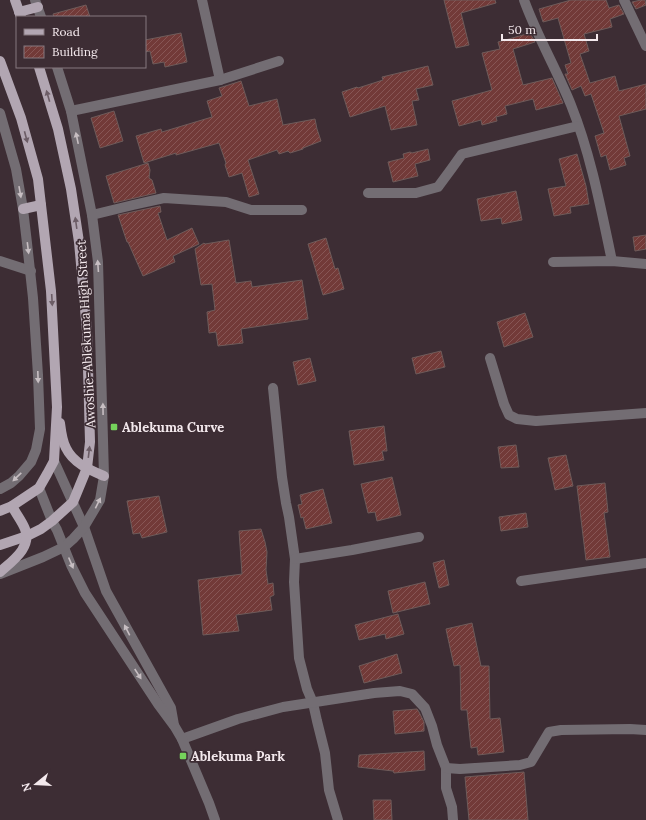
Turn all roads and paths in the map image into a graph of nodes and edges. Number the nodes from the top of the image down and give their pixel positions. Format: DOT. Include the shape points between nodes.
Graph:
graph roads {
  1 [pos="15,0"];
  2 [pos="202,0"];
  3 [pos="524,0"];
  4 [pos="624,0"];
  5 [pos="38,8"];
  6 [pos="20,15"];
  7 [pos="646,46"];
  8 [pos="0,61"];
  9 [pos="279,61"];
  10 [pos="39,68"];
  11 [pos="57,68"];
  12 [pos="220,80"];
  13 [pos="71,111"];
  14 [pos="0,113"];
  15 [pos="578,126"];
  16 [pos="368,193"];
  17 [pos="41,205"];
  18 [pos="23,209"];
  19 [pos="302,210"];
  20 [pos="92,215"];
  21 [pos="0,261"];
  22 [pos="612,261"];
  23 [pos="553,262"];
  24 [pos="646,264"];
  25 [pos="31,271"];
  26 [pos="490,358"];
  27 [pos="273,388"];
  28 [pos="57,407"];
  29 [pos="646,413"];
  30 [pos="54,460"];
  31 [pos="87,468"];
  32 [pos="104,476"];
  33 [pos="39,488"];
  34 [pos="0,489"];
  35 [pos="73,502"];
  36 [pos="12,506"];
  37 [pos="0,511"];
  38 [pos="52,520"];
  39 [pos="84,527"];
  40 [pos="27,536"];
  41 [pos="419,537"];
  42 [pos="0,545"];
  43 [pos="64,547"];
  44 [pos="295,560"];
  45 [pos="646,563"];
  46 [pos="0,573"];
  47 [pos="522,581"];
  48 [pos="313,703"];
  49 [pos="175,727"];
  50 [pos="646,730"];
  51 [pos="182,739"];
  52 [pos="446,768"];
  53 [pos="215,820"];
  54 [pos="338,820"];
  55 [pos="453,820"];
  1 -- 6 [label="main road"];
  2 -- 12 [label="street"];
  3 -- 15 [label="street" via="572,106"];
  4 -- 7 [label="street"];
  5 -- 6 [label="main road"];
  8 -- 17 [label="main road, one-way" via="21,118 38,179"];
  9 -- 12 [label="street"];
  31 -- 10 [label="main road, Awoshie-Ablekuma High Street, one-way" via="90,442 87,339 79,242 58,129"];
  11 -- 13 [label="street, Awoshie-Ablekuma High Street"];
  12 -- 13 [label="street"];
  20 -- 13 [label="street, Awoshie-Ablekuma High Street, one-way"];
  14 -- 18 [label="street, one-way" via="16,169"];
  15 -- 16 [label="street" via="462,154 438,187 416,193"];
  15 -- 22 [label="street" via="598,193"];
  17 -- 18 [label="main road"];
  17 -- 28 [label="main road, one-way" via="51,291"];
  18 -- 25 [label="street, one-way"];
  19 -- 20 [label="street" via="251,210 226,202 164,198"];
  32 -- 20 [label="street, Awoshie-Ablekuma High Street, one-way" via="98,262"];
  21 -- 25 [label="street"];
  22 -- 23 [label="street"];
  22 -- 24 [label="street"];
  25 -- 34 [label="street, one-way" via="40,429 31,462 11,483"];
  26 -- 29 [label="street" via="509,416 516,419 536,421"];
  27 -- 44 [label="street" via="282,477"];
  28 -- 30 [label="main road"];
  28 -- 31 [label="main road" via="66,448 71,457"];
  30 -- 33 [label="main road"];
  30 -- 35 [label="street"];
  31 -- 32 [label="main road"];
  31 -- 35 [label="main road, Awoshie-Ablekuma High Street"];
  39 -- 32 [label="street, Awoshie-Ablekuma High Street, one-way" via="100,500"];
  33 -- 36 [label="main road"];
  33 -- 38 [label="street"];
  35 -- 38 [label="main road"];
  35 -- 39 [label="street"];
  36 -- 37 [label="main road"];
  36 -- 40 [label="main road"];
  38 -- 40 [label="main road"];
  38 -- 43 [label="street"];
  39 -- 43 [label="street, Awoshie-Ablekuma High Street"];
  49 -- 39 [label="street, one-way" via="171,708 106,591"];
  40 -- 42 [label="main road"];
  40 -- 46 [label="main road" via="22,551"];
  41 -- 44 [label="street"];
  43 -- 46 [label="street, Awoshie-Ablekuma High Street"];
  43 -- 49 [label="street, one-way" via="85,593"];
  44 -- 48 [label="street" via="299,658"];
  45 -- 47 [label="street"];
  48 -- 51 [label="street" via="283,707 238,719"];
  48 -- 52 [label="street" via="374,693 400,691 412,694 425,708"];
  48 -- 54 [label="street" via="325,753 329,790"];
  49 -- 51 [label="street"];
  50 -- 52 [label="street" via="549,732 531,762 520,765"];
  51 -- 53 [label="street"];
  52 -- 55 [label="street" via="446,788"];
}
